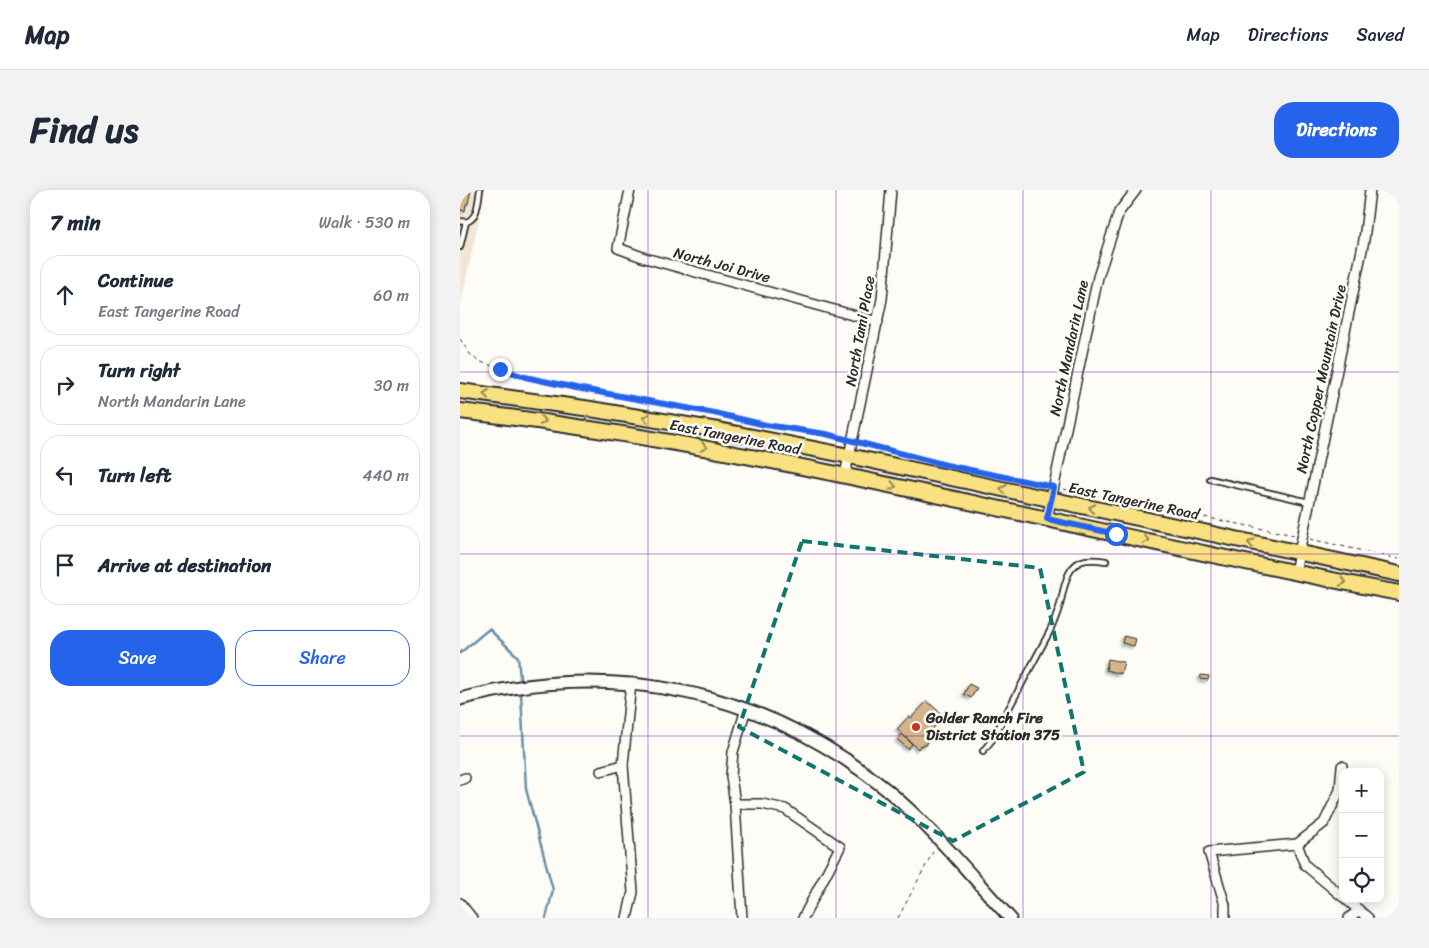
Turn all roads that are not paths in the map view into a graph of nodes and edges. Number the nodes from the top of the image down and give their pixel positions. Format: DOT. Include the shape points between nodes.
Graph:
graph roads {
  1 [pos="480,190"];
  2 [pos="630,190"];
  3 [pos="891,190"];
  4 [pos="1136,190"];
  5 [pos="1370,190"];
  6 [pos="460,220"];
  7 [pos="466,222"];
  8 [pos="461,241"];
  9 [pos="460,247"];
  10 [pos="878,322"];
  11 [pos="460,391"];
  12 [pos="460,411"];
  13 [pos="849,456"];
  14 [pos="845,475"];
  15 [pos="1210,479"];
  16 [pos="1052,493"];
  17 [pos="1309,502"];
  18 [pos="1047,519"];
  19 [pos="1299,553"];
  20 [pos="1106,561"];
  21 [pos="1295,572"];
  22 [pos="1399,574"];
  23 [pos="1399,593"];
  24 [pos="632,683"];
  25 [pos="460,698"];
  26 [pos="746,709"];
  27 [pos="983,751"];
  28 [pos="622,765"];
  29 [pos="1342,766"];
  30 [pos="601,771"];
  31 [pos="736,804"];
  32 [pos="1296,844"];
  33 [pos="1339,894"];
  34 [pos="460,903"];
  35 [pos="1350,903"];
  36 [pos="1359,910"];
  37 [pos="472,918"];
  38 [pos="627,918"];
  39 [pos="742,918"];
  40 [pos="803,918"];
  41 [pos="1010,918"];
  42 [pos="1225,918"];
  43 [pos="1349,918"];
  44 [pos="1368,918"];
  1 -- 7 [label="lane" via="475,216"];
  2 -- 10 [label="street, North Joi Drive" via="618,248"];
  3 -- 10 [label="street, North Tami Place"];
  4 -- 16 [label="street, North Mandarin Lane" via="1119,212 1098,277"];
  5 -- 17 [label="street, North Copper Mountain Drive" via="1364,240"];
  6 -- 7 [label="lane"];
  7 -- 8 [label="lane"];
  8 -- 9 [label="lane"];
  10 -- 13 [label="street, North Tami Place"];
  13 -- 11 [label="main road, East Tangerine Road, one-way" via="642,417"];
  12 -- 14 [label="main road, East Tangerine Road, one-way" via="673,442"];
  13 -- 14 [label="street, North Tami Place"];
  16 -- 13 [label="main road, East Tangerine Road, one-way"];
  14 -- 18 [label="main road, East Tangerine Road, one-way"];
  15 -- 17 [label="lane"];
  16 -- 18 [label="street, North Mandarin Lane"];
  19 -- 16 [label="main road, East Tangerine Road, one-way"];
  17 -- 19 [label="street, North Copper Mountain Drive"];
  18 -- 21 [label="main road, East Tangerine Road, one-way"];
  19 -- 21 [label="street, North Copper Mountain Drive"];
  19 -- 22 [label="main road, East Tangerine Road"];
  20 -- 27 [label="lane" via="1087,559 1071,569 1053,623 992,740"];
  21 -- 23 [label="main road, East Tangerine Road, one-way"];
  24 -- 25 [label="street" via="539,683"];
  24 -- 26 [label="street" via="679,691"];
  24 -- 28 [label="street"];
  26 -- 31 [label="street" via="733,752 731,776"];
  26 -- 41 [label="street" via="821,745 886,790 916,816"];
  28 -- 30 [label="street"];
  28 -- 38 [label="street" via="633,892"];
  29 -- 32 [label="street" via="1340,790 1324,823"];
  31 -- 39 [label="street"];
  31 -- 40 [label="street" via="762,804 785,809 840,847"];
  32 -- 33 [label="street" via="1305,865"];
  32 -- 42 [label="street" via="1209,852 1225,905"];
  34 -- 37 [label="street"];
  35 -- 36 [label="street"];
  36 -- 43 [label="street"];
  36 -- 44 [label="street"];
}
